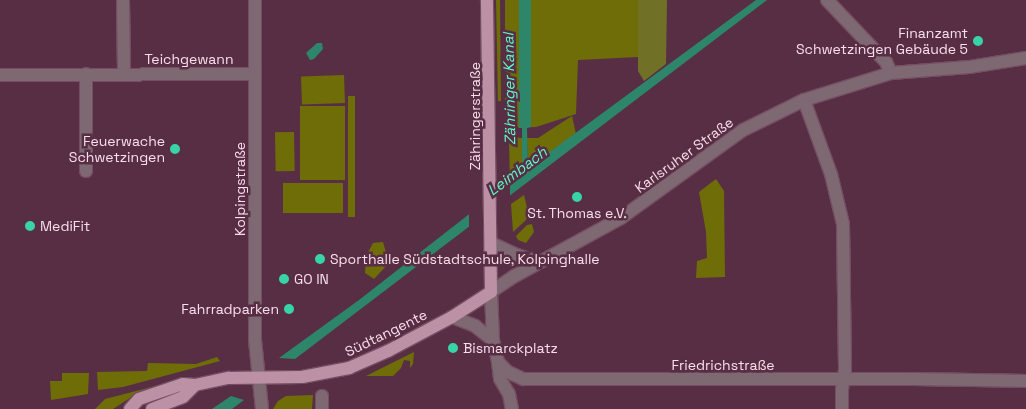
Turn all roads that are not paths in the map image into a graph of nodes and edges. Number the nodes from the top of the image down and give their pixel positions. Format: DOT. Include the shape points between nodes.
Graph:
graph roads {
  1 [pos="123,0"];
  2 [pos="255,0"];
  3 [pos="487,0"];
  4 [pos="827,0"];
  5 [pos="1026,58"];
  6 [pos="891,72"];
  7 [pos="86,74"];
  8 [pos="255,74"];
  9 [pos="0,75"];
  10 [pos="124,75"];
  11 [pos="804,100"];
  12 [pos="86,171"];
  13 [pos="491,243"];
  14 [pos="539,262"];
  15 [pos="491,292"];
  16 [pos="452,318"];
  17 [pos="493,340"];
  18 [pos="498,362"];
  19 [pos="258,378"];
  20 [pos="844,379"];
  21 [pos="1026,381"];
  22 [pos="195,385"];
  23 [pos="322,396"];
  24 [pos="130,409"];
  25 [pos="152,409"];
  26 [pos="262,409"];
  27 [pos="322,409"];
  28 [pos="512,409"];
  29 [pos="842,409"];
  1 -- 10 [label="street"];
  2 -- 8 [label="street, Kolpingstraße"];
  3 -- 13 [label="main road, Zähringerstraße"];
  4 -- 6 [label="street" via="886,62"];
  5 -- 6 [label="street, Karlsruher Straße"];
  6 -- 11 [label="street, Karlsruher Straße"];
  7 -- 9 [label="street, Teichgewann"];
  7 -- 10 [label="street, Teichgewann"];
  7 -- 12 [label="street"];
  8 -- 10 [label="street, Teichgewann"];
  8 -- 19 [label="street, Kolpingstraße" via="255,340"];
  11 -- 14 [label="street, Karlsruher Straße" via="743,130 627,214"];
  11 -- 20 [label="street" via="829,167 843,224"];
  13 -- 14 [label="street"];
  13 -- 15 [label="main road, Zähringerstraße"];
  14 -- 15 [label="street, Karlsruher Straße"];
  15 -- 16 [label="main road, Südtangente"];
  15 -- 17 [label="street"];
  16 -- 17 [label="street" via="475,326"];
  16 -- 19 [label="main road, Südtangente" via="349,368 302,377"];
  17 -- 18 [label="street"];
  18 -- 20 [label="street, Friedrichstraße" via="515,377 533,380"];
  18 -- 28 [label="street" via="500,379 509,394"];
  19 -- 22 [label="main road, Südtangente" via="229,378"];
  19 -- 26 [label="street, Kolpingstraße"];
  20 -- 21 [label="street, Friedrichstraße"];
  20 -- 29 [label="street"];
  22 -- 24 [label="main road, Südtangente" via="183,384 139,399"];
  22 -- 25 [label="main road, Südtangente" via="183,397"];
  23 -- 27 [label="street"];
}
